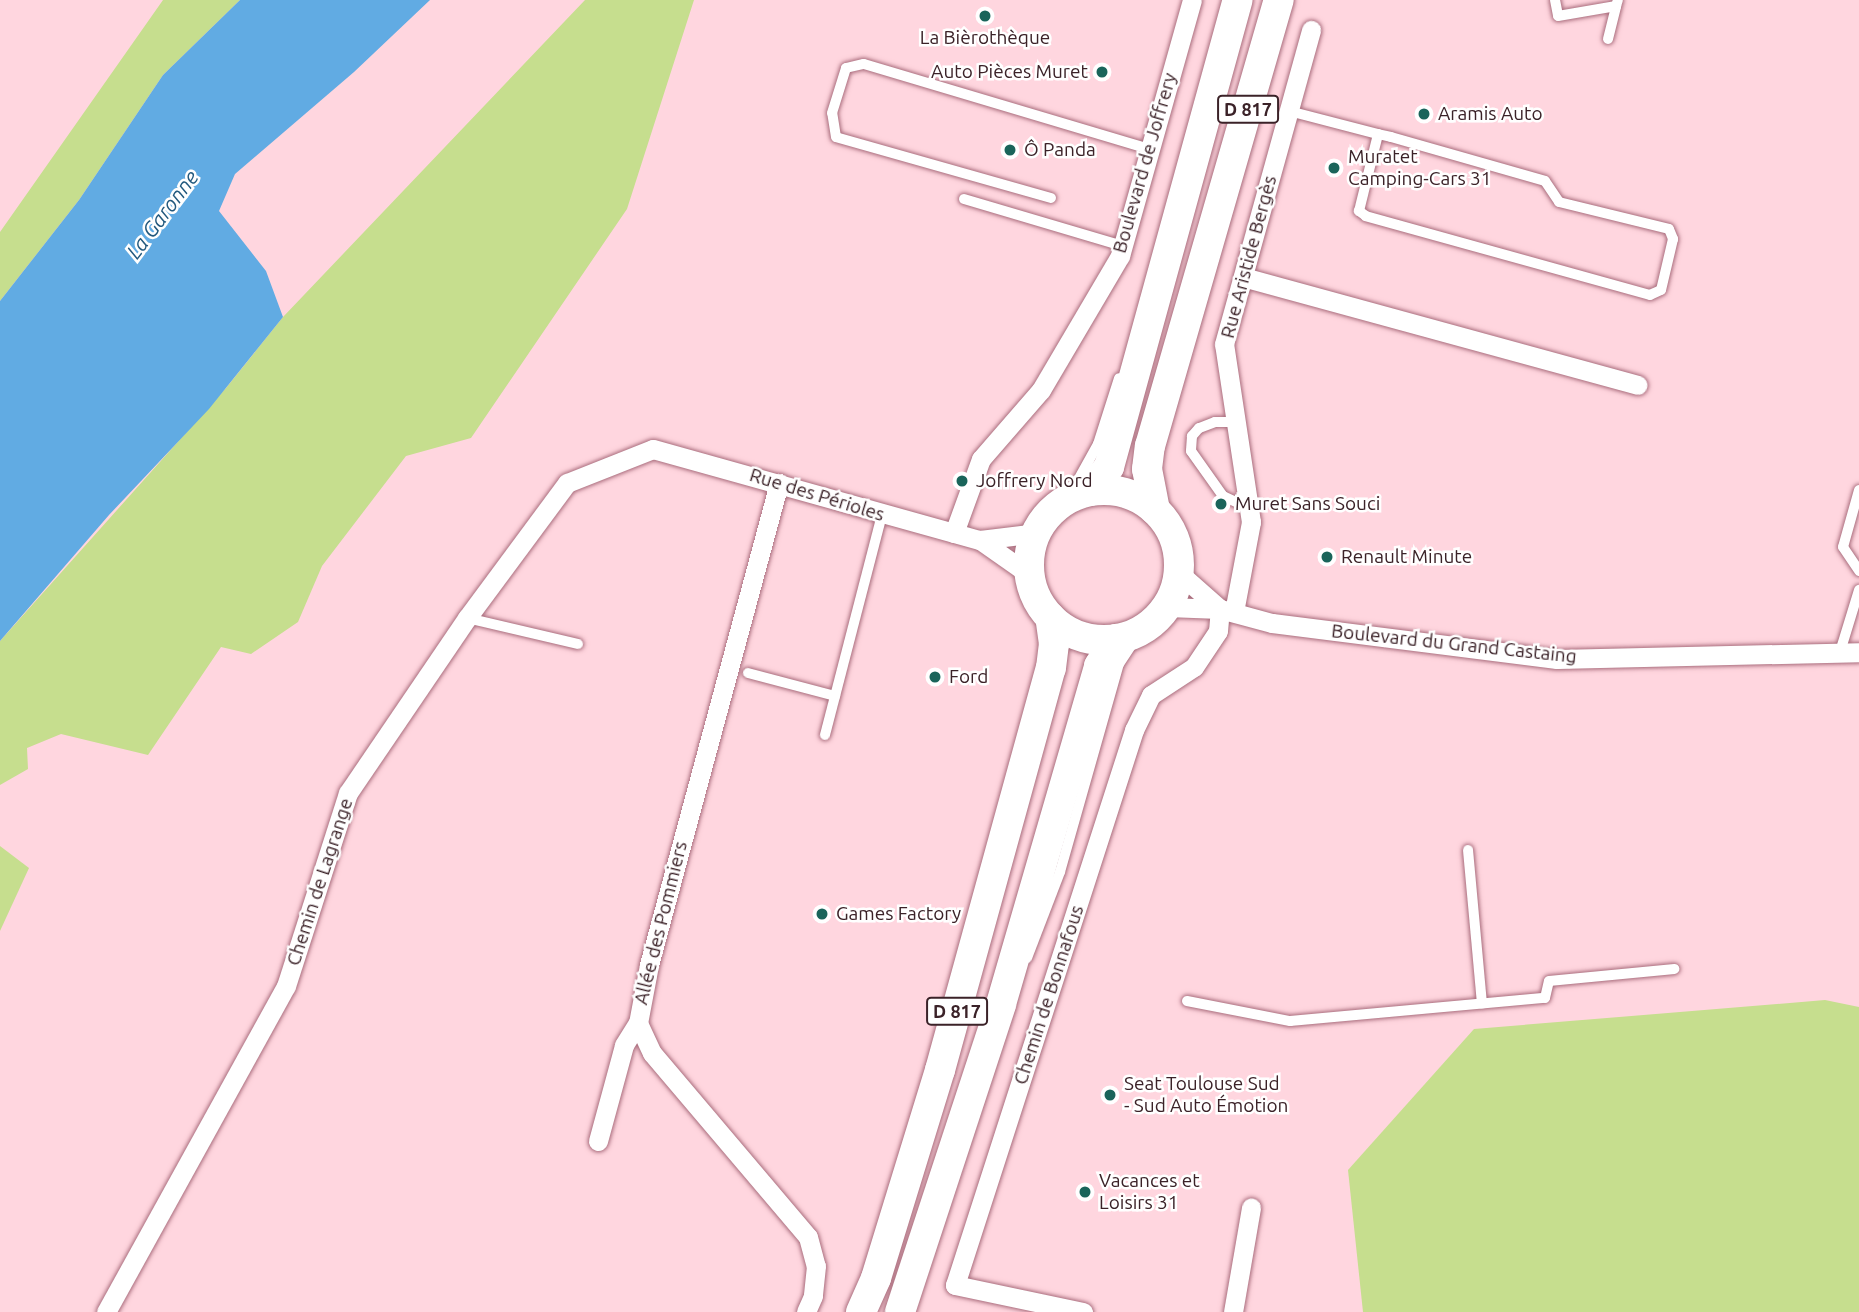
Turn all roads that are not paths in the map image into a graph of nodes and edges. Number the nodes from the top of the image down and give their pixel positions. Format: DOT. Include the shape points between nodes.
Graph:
graph roads {
  1 [pos="1192,0"];
  2 [pos="1238,0"];
  3 [pos="1279,0"];
  4 [pos="1555,0"];
  5 [pos="1617,3"];
  6 [pos="1311,30"];
  7 [pos="1608,39"];
  8 [pos="1289,111"];
  9 [pos="1378,134"];
  10 [pos="1150,149"];
  11 [pos="1051,198"];
  12 [pos="964,200"];
  13 [pos="1123,246"];
  14 [pos="1243,277"];
  15 [pos="1153,310"];
  16 [pos="1131,339"];
  17 [pos="1124,363"];
  18 [pos="1638,385"];
  19 [pos="1236,422"];
  20 [pos="653,449"];
  21 [pos="779,483"];
  22 [pos="1859,490"];
  23 [pos="1078,495"];
  24 [pos="1249,508"];
  25 [pos="1155,510"];
  26 [pos="882,515"];
  27 [pos="954,533"];
  28 [pos="1036,533"];
  29 [pos="981,540"];
  30 [pos="1859,571"];
  31 [pos="1179,573"];
  32 [pos="1030,575"];
  33 [pos="1859,590"];
  34 [pos="1167,607"];
  35 [pos="1227,610"];
  36 [pos="1050,617"];
  37 [pos="467,618"];
  38 [pos="1129,634"];
  39 [pos="578,644"];
  40 [pos="1849,652"];
  41 [pos="748,673"];
  42 [pos="835,696"];
  43 [pos="825,735"];
  44 [pos="1468,850"];
  45 [pos="1674,969"];
  46 [pos="1187,1000"];
  47 [pos="1482,1003"];
  48 [pos="638,1023"];
  49 [pos="598,1141"];
  50 [pos="1251,1208"];
  51 [pos="106,1312"];
  52 [pos="806,1312"];
  53 [pos="860,1312"];
  54 [pos="900,1312"];
  55 [pos="1083,1312"];
  56 [pos="1233,1312"];
  1 -- 10 [label="street, Boulevard de Joffrery"];
  2 -- 15 [label="main road, D 817"];
  3 -- 25 [label="main road, D 817" via="1150,446 1147,469"];
  4 -- 5 [label="lane" via="1558,16"];
  5 -- 7 [label="lane"];
  6 -- 8 [label="street, Rue Aristide Bergès"];
  8 -- 9 [label="lane"];
  8 -- 14 [label="street, Rue Aristide Bergès"];
  9 -- 9 [label="lane" via="1545,181 1559,202 1669,229 1673,239 1661,290 1650,295 1366,216 1359,211"];
  10 -- 11 [label="lane" via="864,64 846,68 832,113 836,137"];
  10 -- 13 [label="street, Boulevard de Joffrery"];
  12 -- 13 [label="lane"];
  13 -- 27 [label="street, Boulevard de Joffrery" via="1041,390 981,459"];
  14 -- 18 [label="street"];
  14 -- 19 [label="street, Rue Aristide Bergès" via="1224,344"];
  15 -- 16 [label="lane"];
  15 -- 23 [label="main road, D 817" via="1109,467"];
  17 -- 23 [label="lane"];
  19 -- 24 [label="street, Rue Aristide Bergès"];
  19 -- 24 [label="lane" via="1199,428 1192,436 1191,451 1223,496"];
  20 -- 21 [label="street, Rue des Périoles"];
  20 -- 37 [label="street, Chemin de Lagrange" via="567,483"];
  21 -- 26 [label="street, Rue des Périoles"];
  21 -- 48 [label="street, Allée des Pommiers" via="649,965"];
  22 -- 30 [label="lane" via="1843,547"];
  23 -- 25 [label="main road" via="1113,490 1136,496"];
  23 -- 28 [label="main road"];
  24 -- 35 [label="street, Rue Aristide Bergès" via="1251,522"];
  25 -- 31 [label="main road" via="1170,528 1178,549"];
  26 -- 27 [label="street, Rue des Périoles"];
  26 -- 42 [label="lane"];
  27 -- 29 [label="street, Rue des Périoles"];
  28 -- 29 [label="street, Rue des Périoles"];
  28 -- 32 [label="main road"];
  29 -- 32 [label="street, Rue des Périoles"];
  31 -- 34 [label="main road"];
  31 -- 35 [label="street, Boulevard du Grand Castaing"];
  32 -- 36 [label="main road"];
  33 -- 40 [label="lane"];
  34 -- 35 [label="street, Boulevard du Grand Castaing"];
  34 -- 38 [label="main road"];
  35 -- 40 [label="street, Boulevard du Grand Castaing" via="1272,623 1557,659"];
  35 -- 55 [label="street, Chemin de Bonnafous" via="1195,667 1150,695 1134,730 956,1285"];
  36 -- 38 [label="main road" via="1081,636"];
  36 -- 53 [label="main road, D 817" via="1054,644 1048,681 940,1070 876,1278"];
  37 -- 39 [label="lane"];
  37 -- 51 [label="street, Chemin de Lagrange" via="348,793 286,986"];
  38 -- 54 [label="main road, D 817" via="1099,666 1001,1004"];
  41 -- 42 [label="lane"];
  42 -- 43 [label="lane"];
  44 -- 47 [label="lane"];
  45 -- 47 [label="lane" via="1549,981 1545,998"];
  46 -- 47 [label="lane" via="1290,1021"];
  48 -- 49 [label="street" via="624,1045"];
  48 -- 52 [label="street, Allée des Pommiers" via="652,1054 808,1237 816,1266"];
  50 -- 56 [label="street"];
}
